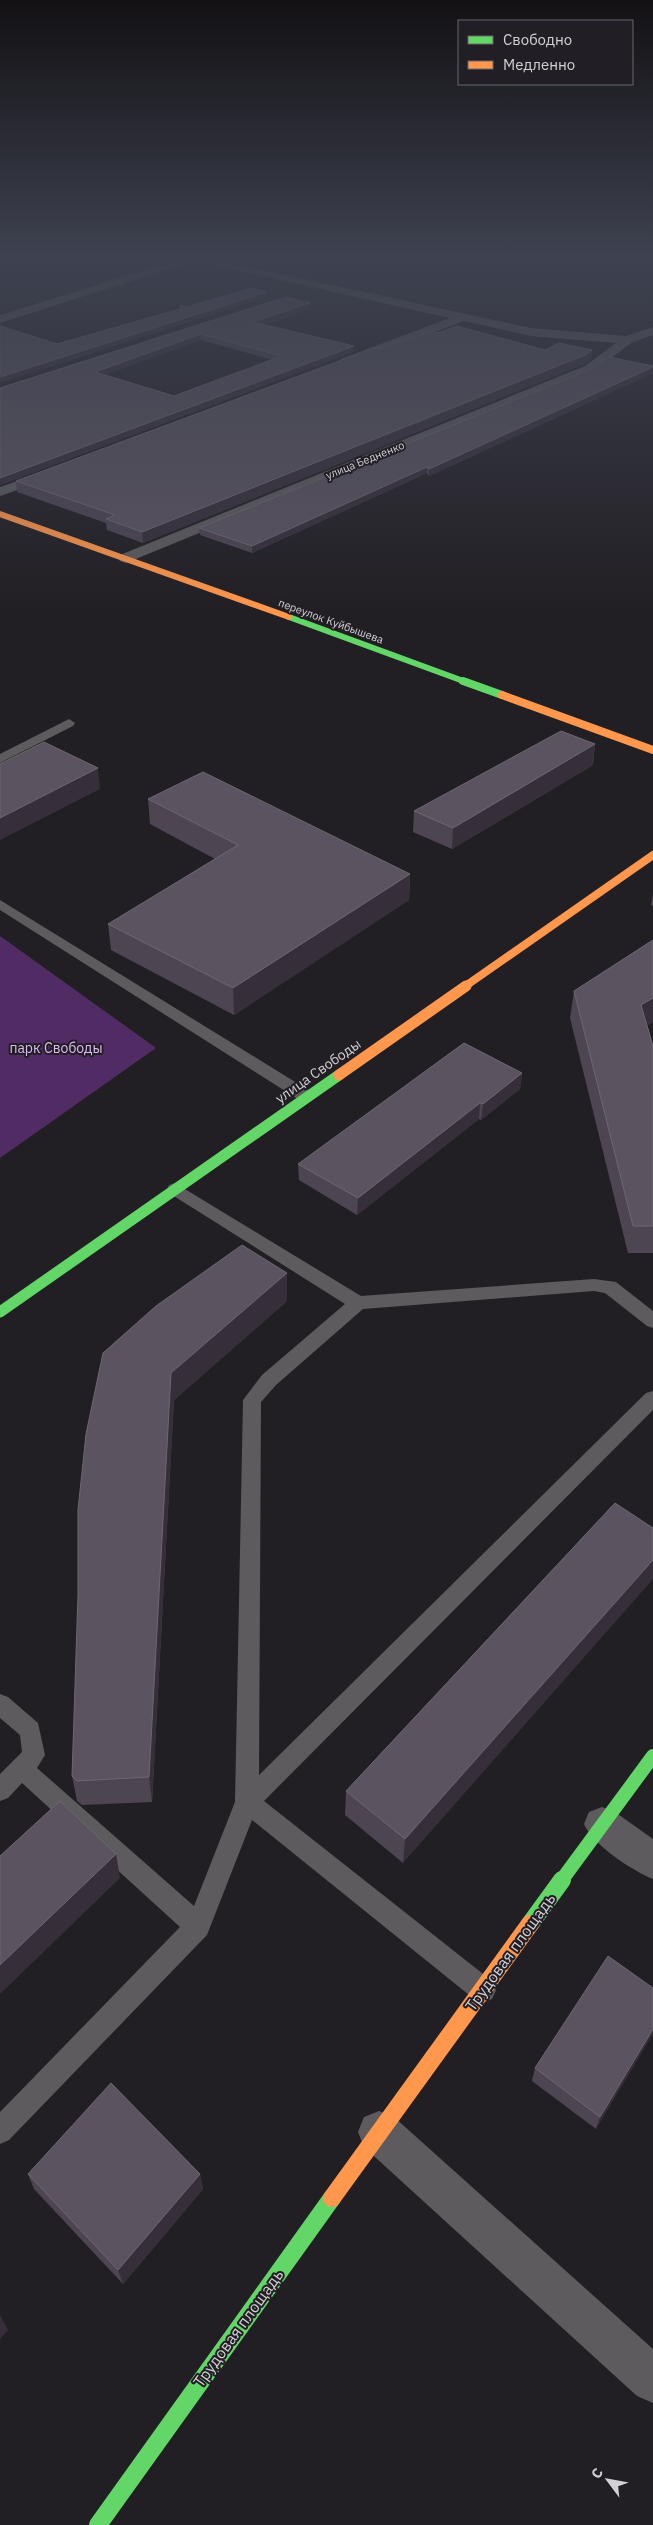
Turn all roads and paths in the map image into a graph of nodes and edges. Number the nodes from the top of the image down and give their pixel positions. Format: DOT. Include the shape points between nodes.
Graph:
graph roads {
  1 [pos="572,376"];
  2 [pos="65,468"];
  3 [pos="0,492"];
  4 [pos="0,514"];
  5 [pos="126,558"];
  6 [pos="69,723"];
  7 [pos="653,750"];
  8 [pos="0,759"];
  9 [pos="653,855"];
  10 [pos="0,904"];
  11 [pos="307,1097"];
  12 [pos="175,1190"];
  13 [pos="358,1303"];
  14 [pos="0,1312"];
  15 [pos="653,1321"];
  16 [pos="653,1398"];
  17 [pos="0,1704"];
  18 [pos="653,1756"];
  19 [pos="22,1769"];
  20 [pos="0,1790"];
  21 [pos="247,1802"];
  22 [pos="602,1824"];
  23 [pos="653,1861"];
  24 [pos="198,1926"];
  25 [pos="483,1990"];
  26 [pos="0,2131"];
  27 [pos="379,2132"];
  28 [pos="653,2380"];
  29 [pos="98,2525"];
  1 -- 5 [label="street, улица Бедненко"];
  2 -- 3 [label="street"];
  4 -- 5 [label="street, переулок Куйбышева"];
  5 -- 7 [label="street, переулок Куйбышева"];
  6 -- 8 [label="lane"];
  9 -- 11 [label="street, улица Свободы"];
  10 -- 11 [label="lane"];
  11 -- 12 [label="street, улица Свободы"];
  12 -- 13 [label="lane"];
  12 -- 14 [label="street, улица Свободы"];
  13 -- 15 [label="lane" via="594,1285 610,1287"];
  13 -- 21 [label="lane" via="269,1380 252,1400"];
  16 -- 21 [label="lane"];
  17 -- 19 [label="lane" via="30,1730 34,1755"];
  18 -- 22 [label="street, Трудовая площадь"];
  19 -- 20 [label="lane"];
  19 -- 24 [label="lane"];
  21 -- 24 [label="lane"];
  21 -- 25 [label="lane"];
  22 -- 23 [label="street"];
  22 -- 25 [label="street, Трудовая площадь"];
  24 -- 26 [label="lane"];
  25 -- 27 [label="street, Трудовая площадь"];
  27 -- 28 [label="street"];
  27 -- 29 [label="street, Трудовая площадь"];
}
